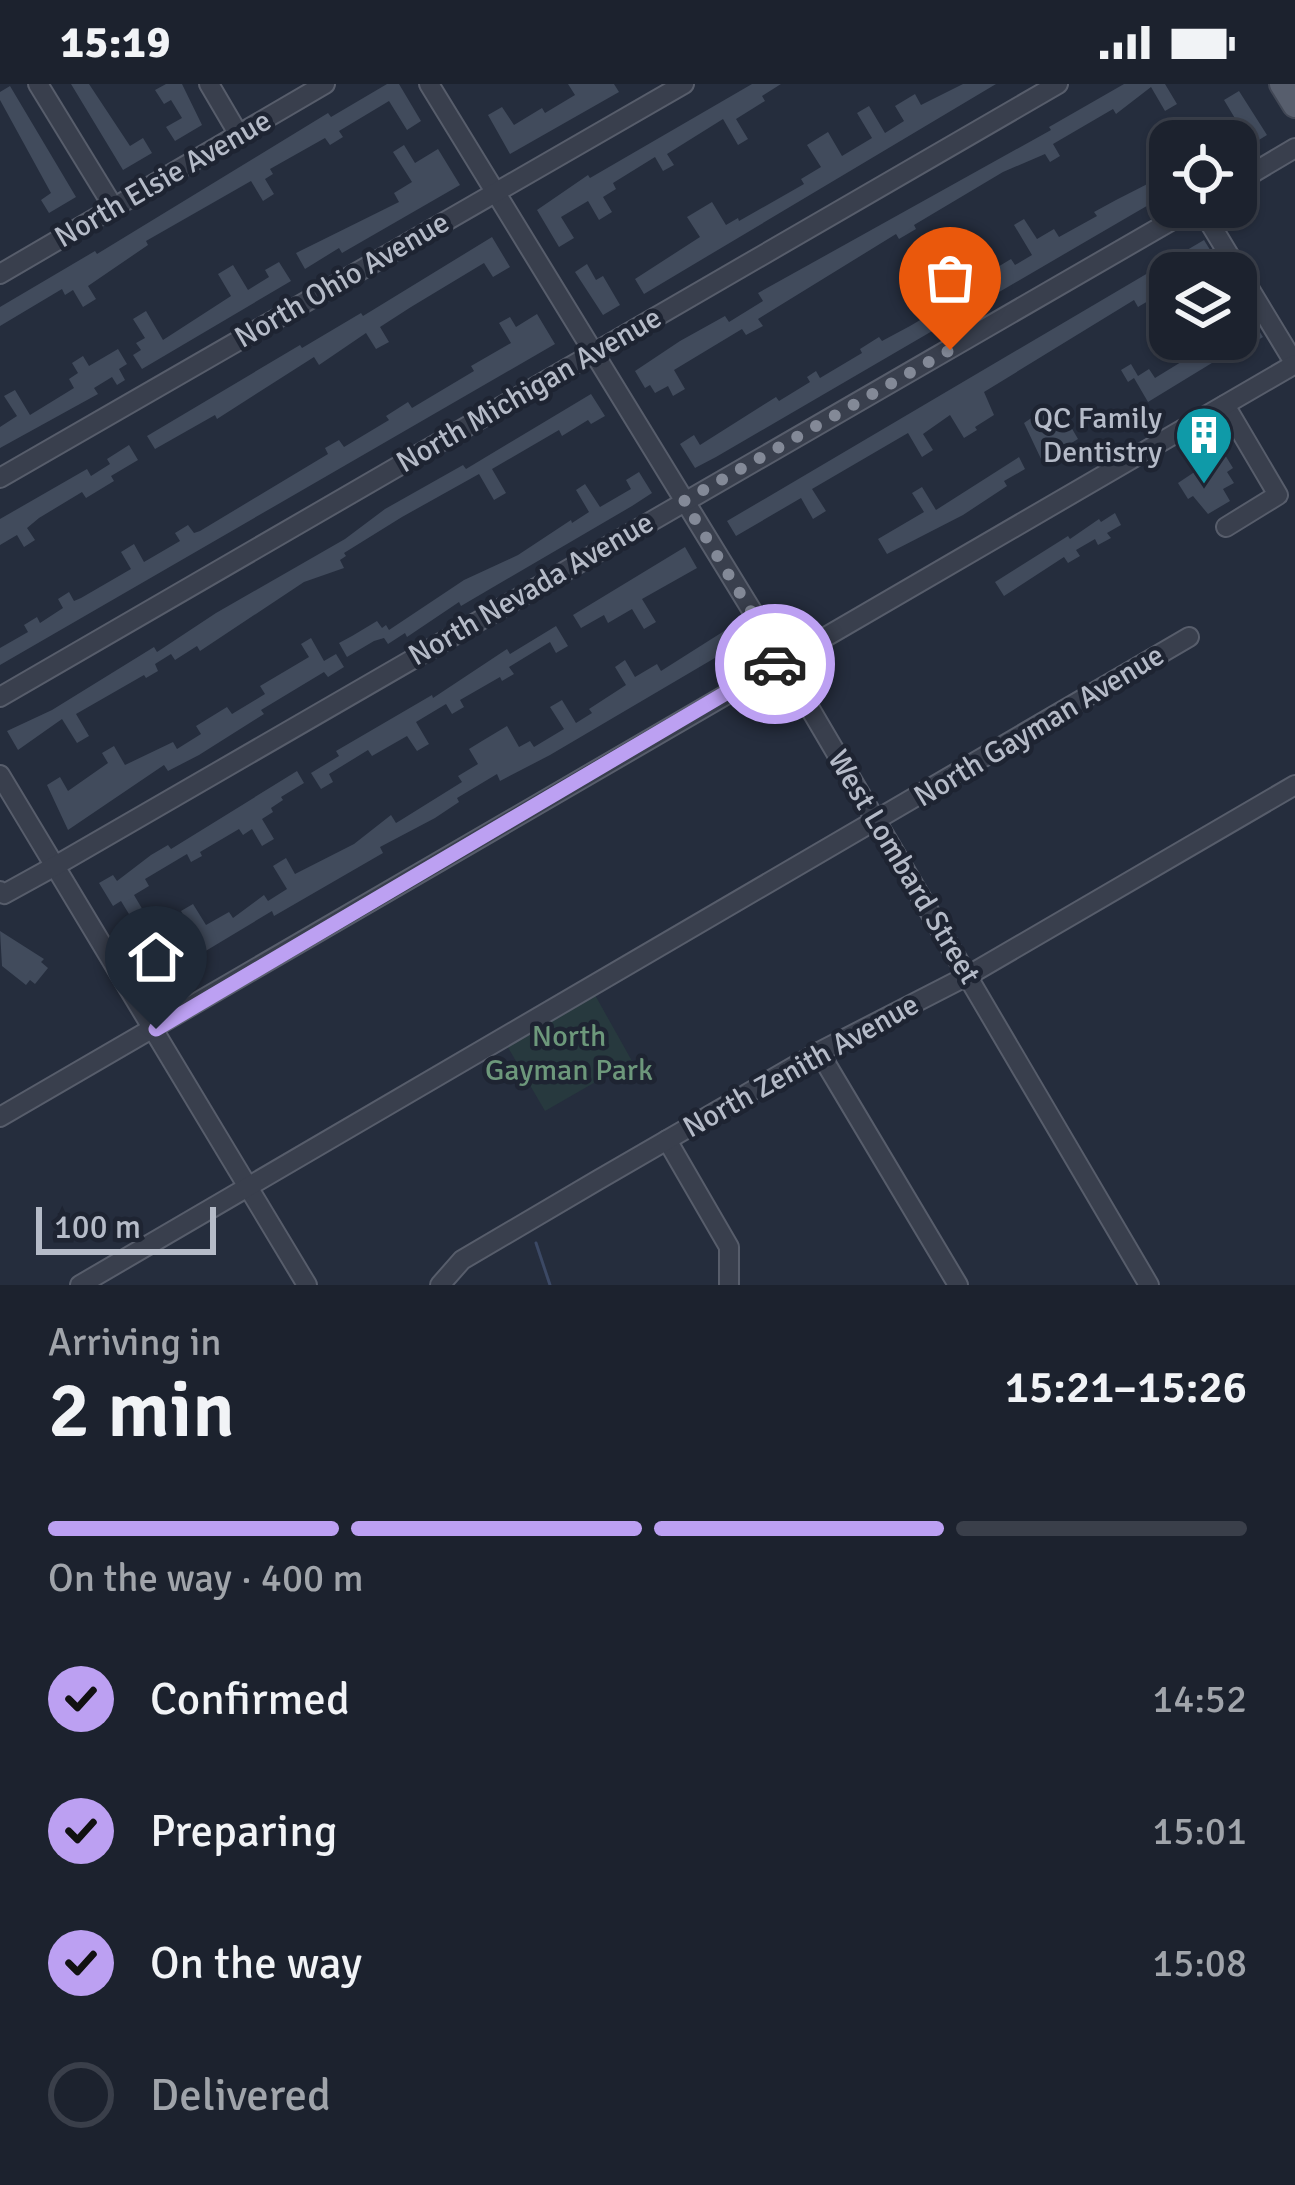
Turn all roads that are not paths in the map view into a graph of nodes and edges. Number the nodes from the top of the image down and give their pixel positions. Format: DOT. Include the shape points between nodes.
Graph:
graph roads {
  1 [pos="38,84"];
  2 [pos="209,84"];
  3 [pos="325,84"];
  4 [pos="429,84"];
  5 [pos="684,84"];
  6 [pos="1058,84"];
  7 [pos="1282,84"];
  8 [pos="1295,105"];
  9 [pos="239,135"];
  10 [pos="1295,148"];
  11 [pos="1257,171"];
  12 [pos="495,192"];
  13 [pos="114,208"];
  14 [pos="1160,228"];
  15 [pos="1210,228"];
  16 [pos="0,274"];
  17 [pos="593,353"];
  18 [pos="1295,364"];
  19 [pos="1225,405"];
  20 [pos="0,478"];
  21 [pos="684,501"];
  22 [pos="1226,527"];
  23 [pos="1189,637"];
  24 [pos="781,661"];
  25 [pos="0,697"];
  26 [pos="0,775"];
  27 [pos="1295,784"];
  28 [pos="8,807"];
  29 [pos="878,822"];
  30 [pos="55,866"];
  31 [pos="0,891"];
  32 [pos="969,974"];
  33 [pos="156,1029"];
  34 [pos="819,1052"];
  35 [pos="0,1117"];
  36 [pos="667,1141"];
  37 [pos="249,1188"];
  38 [pos="80,1285"];
  39 [pos="307,1285"];
  40 [pos="440,1285"];
  41 [pos="729,1285"];
  42 [pos="958,1285"];
  43 [pos="1149,1285"];
  1 -- 13 [label="street"];
  2 -- 9 [label="street"];
  3 -- 9 [label="street, North Elsie Avenue"];
  4 -- 12 [label="street, West Lombard Street"];
  5 -- 12 [label="street, North Ohio Avenue"];
  6 -- 17 [label="street, North Michigan Avenue"];
  7 -- 8 [label="main road"];
  9 -- 13 [label="street, North Elsie Avenue"];
  10 -- 11 [label="street"];
  12 -- 17 [label="street, West Lombard Street"];
  12 -- 20 [label="street, North Ohio Avenue"];
  13 -- 16 [label="street, North Elsie Avenue"];
  14 -- 21 [label="street, North Nevada Avenue"];
  15 -- 18 [label="street"];
  17 -- 21 [label="street, West Lombard Street"];
  17 -- 25 [label="street, North Michigan Avenue"];
  18 -- 19 [label="street"];
  19 -- 22 [label="street" via="1278,495"];
  19 -- 24 [label="street"];
  21 -- 24 [label="street, West Lombard Street"];
  21 -- 30 [label="street, North Nevada Avenue"];
  23 -- 29 [label="street, North Gayman Avenue"];
  24 -- 29 [label="street, West Lombard Street"];
  24 -- 33 [label="street"];
  26 -- 28 [label="street"];
  27 -- 32 [label="street, North Zenith Avenue"];
  28 -- 30 [label="street"];
  29 -- 32 [label="street, West Lombard Street"];
  29 -- 37 [label="street, North Gayman Avenue"];
  30 -- 31 [label="street, North Nevada Avenue"];
  30 -- 33 [label="street"];
  32 -- 34 [label="street, North Zenith Avenue"];
  32 -- 43 [label="street, West Lombard Street"];
  33 -- 35 [label="street"];
  33 -- 37 [label="street"];
  34 -- 36 [label="street, North Zenith Avenue"];
  34 -- 42 [label="street"];
  36 -- 40 [label="street, North Zenith Avenue" via="462,1260"];
  36 -- 41 [label="street" via="729,1247"];
  37 -- 38 [label="street, North Gayman Avenue"];
  37 -- 39 [label="street"];
}
